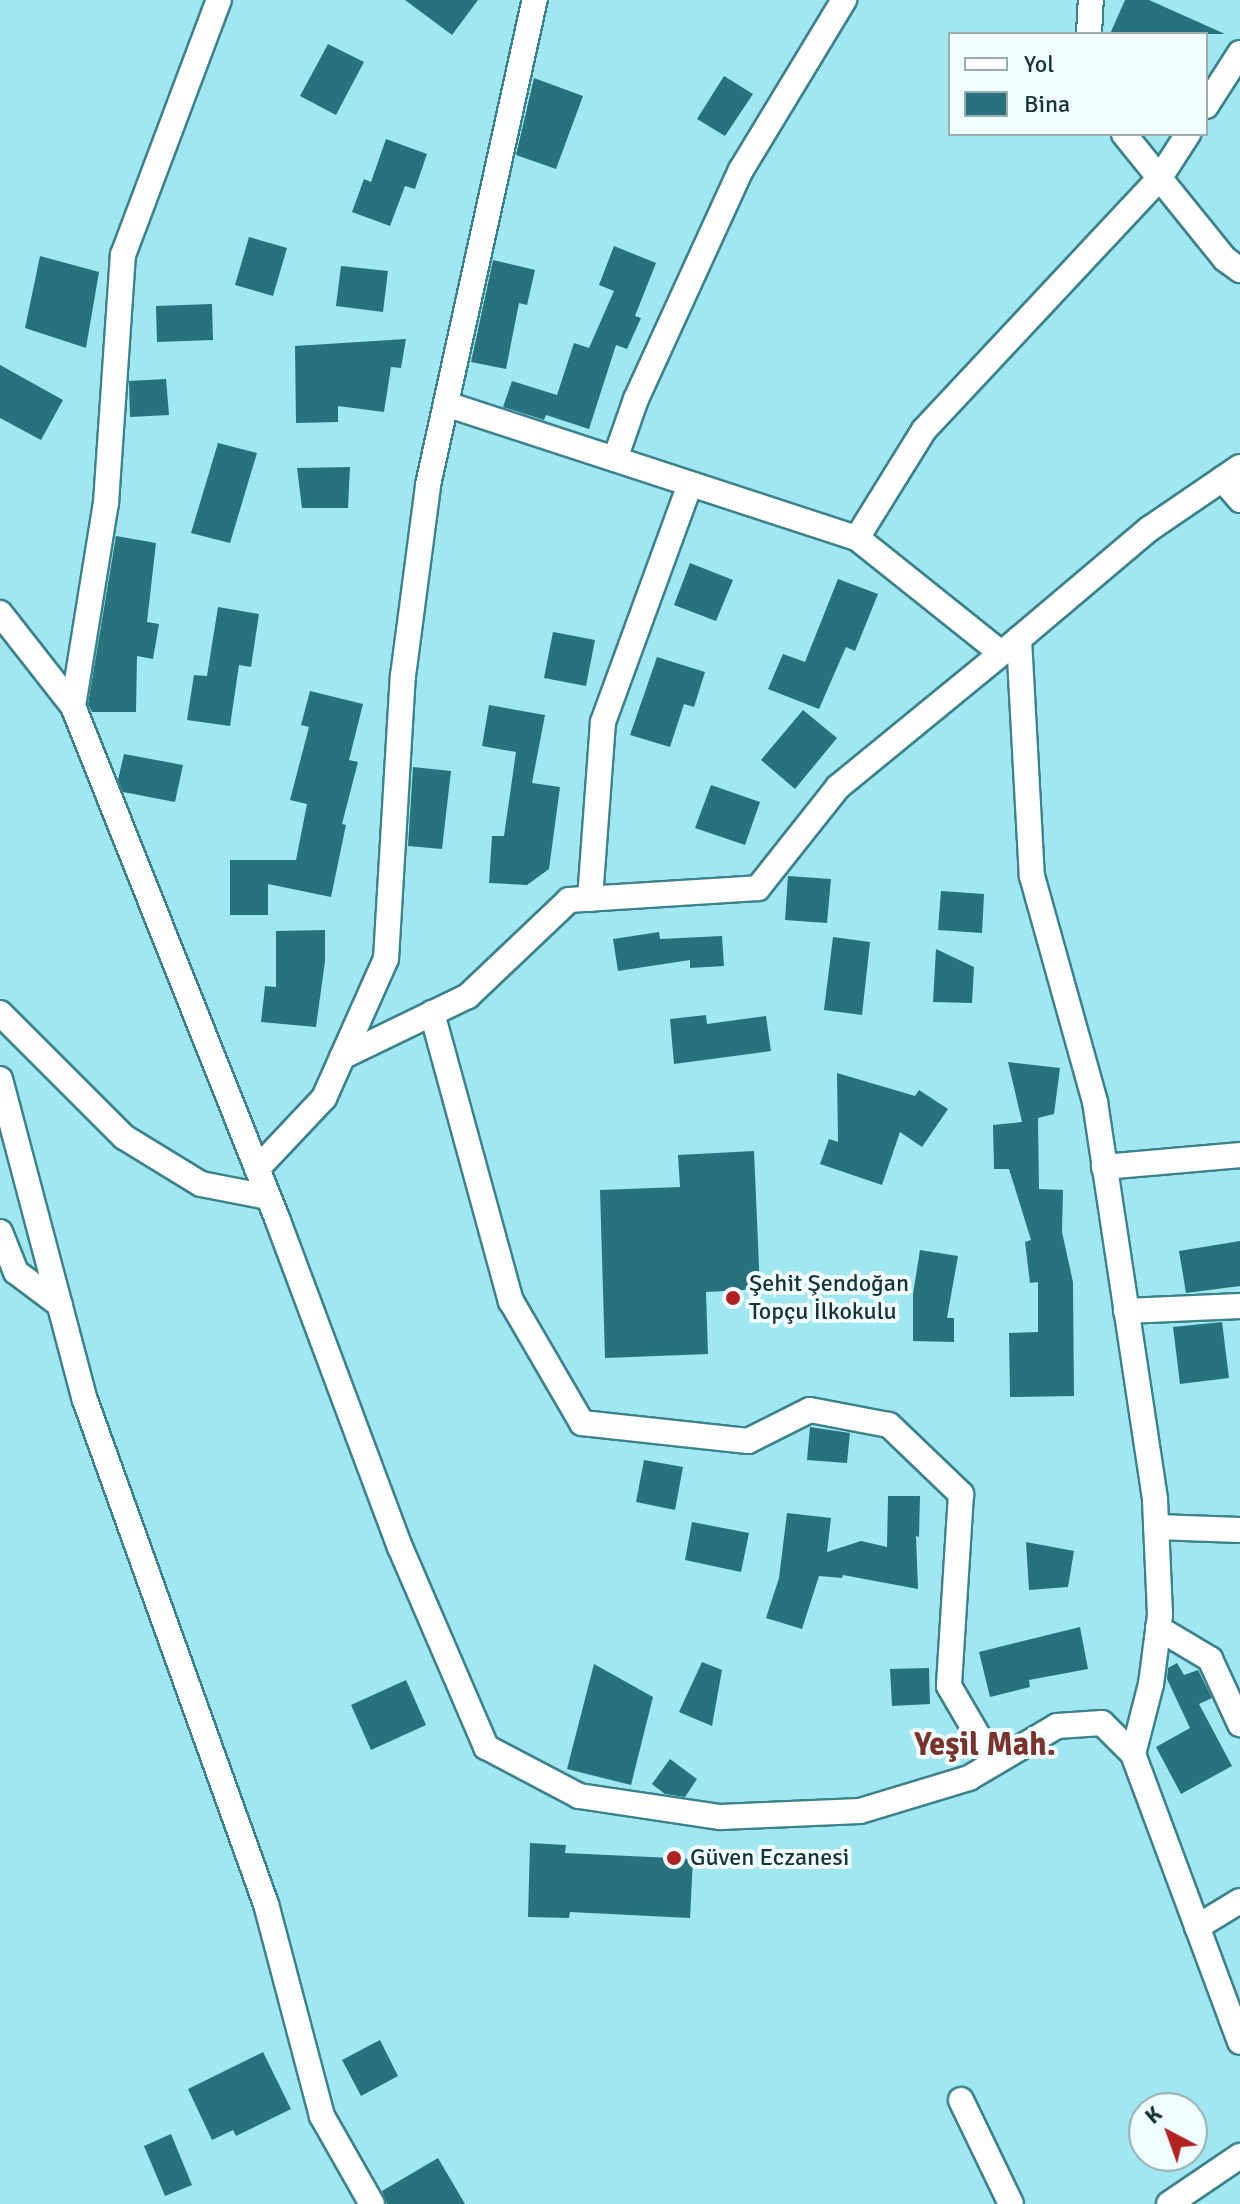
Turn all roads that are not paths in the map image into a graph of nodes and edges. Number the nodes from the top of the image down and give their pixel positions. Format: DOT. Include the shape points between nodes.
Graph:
graph roads {
  1 [pos="219,0"];
  2 [pos="535,0"];
  3 [pos="844,0"];
  4 [pos="1091,0"];
  5 [pos="1089,32"];
  6 [pos="1240,53"];
  7 [pos="1208,103"];
  8 [pos="1126,136"];
  9 [pos="1187,136"];
  10 [pos="1159,179"];
  11 [pos="1240,270"];
  12 [pos="446,404"];
  13 [pos="615,459"];
  14 [pos="1231,473"];
  15 [pos="690,484"];
  16 [pos="1240,500"];
  17 [pos="857,538"];
  18 [pos="0,613"];
  19 [pos="1010,646"];
  20 [pos="73,706"];
  21 [pos="590,899"];
  22 [pos="0,1013"];
  23 [pos="432,1013"];
  24 [pos="342,1057"];
  25 [pos="0,1079"];
  26 [pos="1240,1155"];
  27 [pos="1104,1167"];
  28 [pos="257,1169"];
  29 [pos="268,1197"];
  30 [pos="0,1232"];
  31 [pos="60,1305"];
  32 [pos="1240,1306"];
  33 [pos="1126,1311"];
  34 [pos="1156,1527"];
  35 [pos="1240,1530"];
  36 [pos="1158,1628"];
  37 [pos="1240,1724"];
  38 [pos="1133,1754"];
  39 [pos="994,1763"];
  40 [pos="1240,1901"];
  41 [pos="1197,1927"];
  42 [pos="1240,2042"];
  43 [pos="961,2100"];
  44 [pos="1240,2156"];
  45 [pos="372,2204"];
  46 [pos="1011,2204"];
  47 [pos="1169,2204"];
  1 -- 20 [label="street" via="123,255 106,503"];
  2 -- 12 [label="street"];
  3 -- 13 [label="street" via="741,170 636,399"];
  4 -- 5 [label="street"];
  6 -- 7 [label="street"];
  8 -- 10 [label="street"];
  9 -- 10 [label="street"];
  10 -- 11 [label="street"];
  10 -- 17 [label="street" via="924,430"];
  12 -- 13 [label="street"];
  12 -- 24 [label="street" via="428,485 403,676 386,959"];
  13 -- 15 [label="street"];
  14 -- 16 [label="street"];
  14 -- 19 [label="street" via="1149,529"];
  15 -- 17 [label="street"];
  15 -- 21 [label="street" via="603,722"];
  17 -- 19 [label="street"];
  18 -- 20 [label="street"];
  19 -- 21 [label="street" via="838,787 758,888"];
  19 -- 27 [label="street" via="1032,876 1095,1102"];
  20 -- 28 [label="street"];
  21 -- 23 [label="street" via="569,900 468,996"];
  22 -- 29 [label="street" via="124,1137 201,1184"];
  23 -- 24 [label="street"];
  23 -- 39 [label="street" via="511,1301 582,1423 748,1441 810,1410 876,1422 889,1425 961,1494 949,1686"];
  24 -- 28 [label="street" via="324,1098"];
  25 -- 31 [label="street"];
  26 -- 27 [label="street"];
  27 -- 33 [label="street"];
  28 -- 29 [label="street"];
  29 -- 39 [label="street" via="400,1547 486,1747 579,1796 720,1817 860,1811 969,1778"];
  30 -- 31 [label="street" via="16,1272"];
  31 -- 45 [label="street" via="85,1400 266,1904 322,2116"];
  32 -- 33 [label="street"];
  33 -- 34 [label="street"];
  34 -- 35 [label="street"];
  34 -- 36 [label="street"];
  36 -- 37 [label="street" via="1210,1659"];
  36 -- 38 [label="street" via="1151,1684"];
  38 -- 39 [label="street" via="1102,1723 1057,1726"];
  38 -- 41 [label="street"];
  40 -- 41 [label="street"];
  41 -- 42 [label="street"];
  43 -- 46 [label="street"];
  44 -- 47 [label="street"];
}
